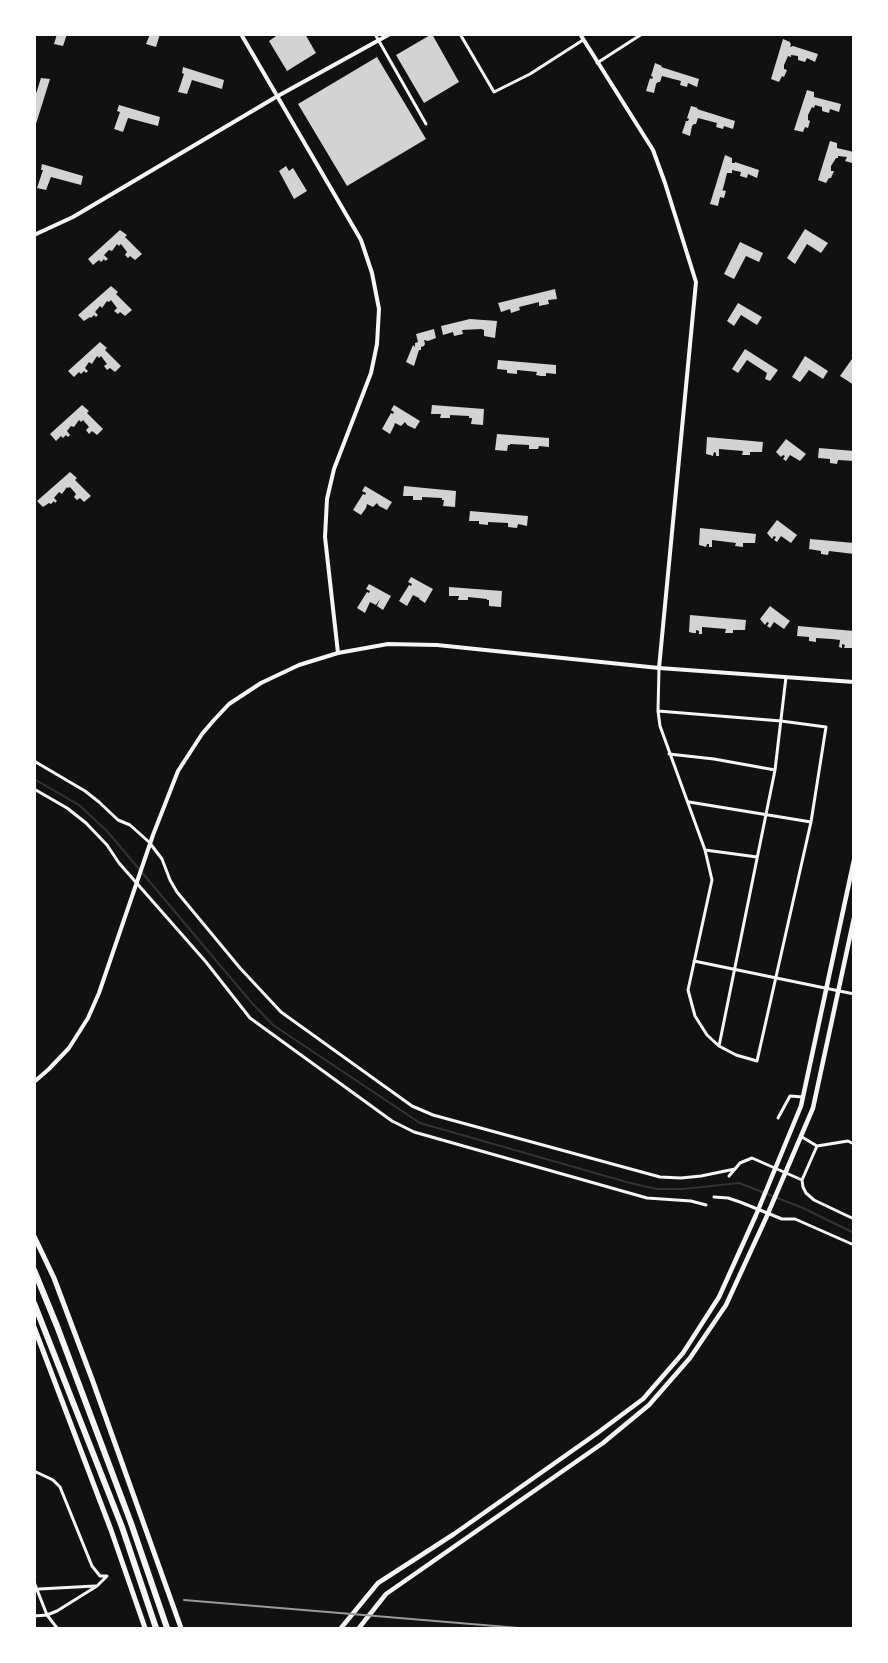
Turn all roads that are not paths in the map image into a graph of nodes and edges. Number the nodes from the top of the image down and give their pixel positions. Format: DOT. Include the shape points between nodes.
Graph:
graph roads {
  1 [pos="241,34"];
  2 [pos="375,34"];
  3 [pos="390,34"];
  4 [pos="460,34"];
  5 [pos="580,34"];
  6 [pos="631,34"];
  7 [pos="642,34"];
  8 [pos="583,39"];
  9 [pos="634,39"];
  10 [pos="379,40"];
  11 [pos="597,63"];
  12 [pos="276,97"];
  13 [pos="426,124"];
  14 [pos="34,235"];
  15 [pos="338,653"];
  16 [pos="659,668"];
  17 [pos="786,676"];
  18 [pos="854,682"];
  19 [pos="658,711"];
  20 [pos="781,721"];
  21 [pos="669,754"];
  22 [pos="34,761"];
  23 [pos="776,770"];
  24 [pos="34,789"];
  25 [pos="689,802"];
  26 [pos="766,815"];
  27 [pos="811,822"];
  28 [pos="705,850"];
  29 [pos="758,857"];
  30 [pos="854,860"];
  31 [pos="854,918"];
  32 [pos="694,962"];
  33 [pos="735,970"];
  34 [pos="775,978"];
  35 [pos="826,988"];
  36 [pos="838,991"];
  37 [pos="854,994"];
  38 [pos="719,1046"];
  39 [pos="34,1082"];
  40 [pos="803,1097"];
  41 [pos="778,1118"];
  42 [pos="801,1136"];
  43 [pos="854,1144"];
  44 [pos="817,1146"];
  45 [pos="735,1169"];
  46 [pos="729,1176"];
  47 [pos="802,1180"];
  48 [pos="714,1197"];
  49 [pos="706,1205"];
  50 [pos="854,1219"];
  51 [pos="34,1236"];
  52 [pos="854,1245"];
  53 [pos="34,1270"];
  54 [pos="34,1304"];
  55 [pos="34,1328"];
  56 [pos="34,1471"];
  57 [pos="34,1582"];
  58 [pos="97,1586"];
  59 [pos="38,1589"];
  60 [pos="47,1615"];
  61 [pos="34,1616"];
  62 [pos="57,1629"];
  63 [pos="145,1629"];
  64 [pos="156,1629"];
  65 [pos="167,1629"];
  66 [pos="181,1629"];
  67 [pos="341,1629"];
  68 [pos="359,1629"];
  1 -- 12 [label="street"];
  2 -- 10 [label="street"];
  3 -- 10 [label="street"];
  4 -- 8 [label="street" via="494,92"];
  5 -- 8 [label="street"];
  6 -- 9 [label="street"];
  7 -- 9 [label="street"];
  8 -- 11 [label="street"];
  9 -- 11 [label="street"];
  10 -- 12 [label="street"];
  10 -- 13 [label="street"];
  11 -- 16 [label="street" via="652,150 696,282"];
  12 -- 14 [label="street" via="73,217"];
  12 -- 15 [label="street" via="361,240 379,309 371,373 333,469 327,499 325,537"];
  15 -- 16 [label="street" via="388,644 437,645"];
  15 -- 39 [label="street" via="261,683 229,704 202,734 178,771 88,1018 69,1048"];
  16 -- 17 [label="street"];
  16 -- 19 [label="street"];
  17 -- 18 [label="street"];
  17 -- 20 [label="street"];
  19 -- 20 [label="street"];
  19 -- 21 [label="street"];
  20 -- 23 [label="street"];
  20 -- 27 [label="street" via="826,727"];
  21 -- 23 [label="street"];
  21 -- 25 [label="street"];
  22 -- 45 [label="street" via="85,791 149,842 162,859 177,892 281,1012 412,1106 660,1177 701,1176"];
  23 -- 26 [label="street"];
  24 -- 49 [label="street" via="67,808 107,845 250,1018 392,1121 414,1132 647,1198"];
  25 -- 26 [label="street"];
  25 -- 28 [label="street"];
  26 -- 27 [label="street"];
  26 -- 29 [label="street"];
  27 -- 34 [label="street"];
  28 -- 29 [label="street"];
  28 -- 32 [label="street" via="712,880"];
  29 -- 33 [label="street"];
  30 -- 35 [label="main road"];
  31 -- 36 [label="main road"];
  32 -- 33 [label="street"];
  32 -- 38 [label="street" via="688,990 695,1016"];
  33 -- 34 [label="street"];
  33 -- 38 [label="street"];
  34 -- 35 [label="street"];
  34 -- 38 [label="street" via="757,1061"];
  35 -- 36 [label="street"];
  35 -- 40 [label="main road"];
  36 -- 37 [label="street"];
  36 -- 42 [label="main road" via="813,1108"];
  40 -- 41 [label="street" via="790,1096"];
  40 -- 67 [label="main road" via="719,1297 683,1353 643,1398 596,1434 378,1583"];
  42 -- 44 [label="street"];
  42 -- 68 [label="main road" via="726,1305 690,1358 649,1405 603,1443 386,1594"];
  43 -- 44 [label="street" via="848,1141"];
  44 -- 47 [label="street"];
  45 -- 46 [label="street"];
  45 -- 47 [label="street" via="752,1158"];
  47 -- 50 [label="street" via="806,1193 814,1200"];
  48 -- 52 [label="street" via="729,1198 782,1219 795,1219"];
  51 -- 66 [label="highway" via="77,1338"];
  53 -- 65 [label="highway" via="131,1523"];
  54 -- 64 [label="highway" via="122,1527"];
  55 -- 63 [label="highway"];
  56 -- 58 [label="street" via="60,1487 92,1566 100,1576 107,1576"];
  57 -- 59 [label="street"];
  58 -- 59 [label="street"];
  58 -- 60 [label="street"];
  59 -- 60 [label="street"];
  60 -- 61 [label="street"];
  60 -- 62 [label="street"];
}
